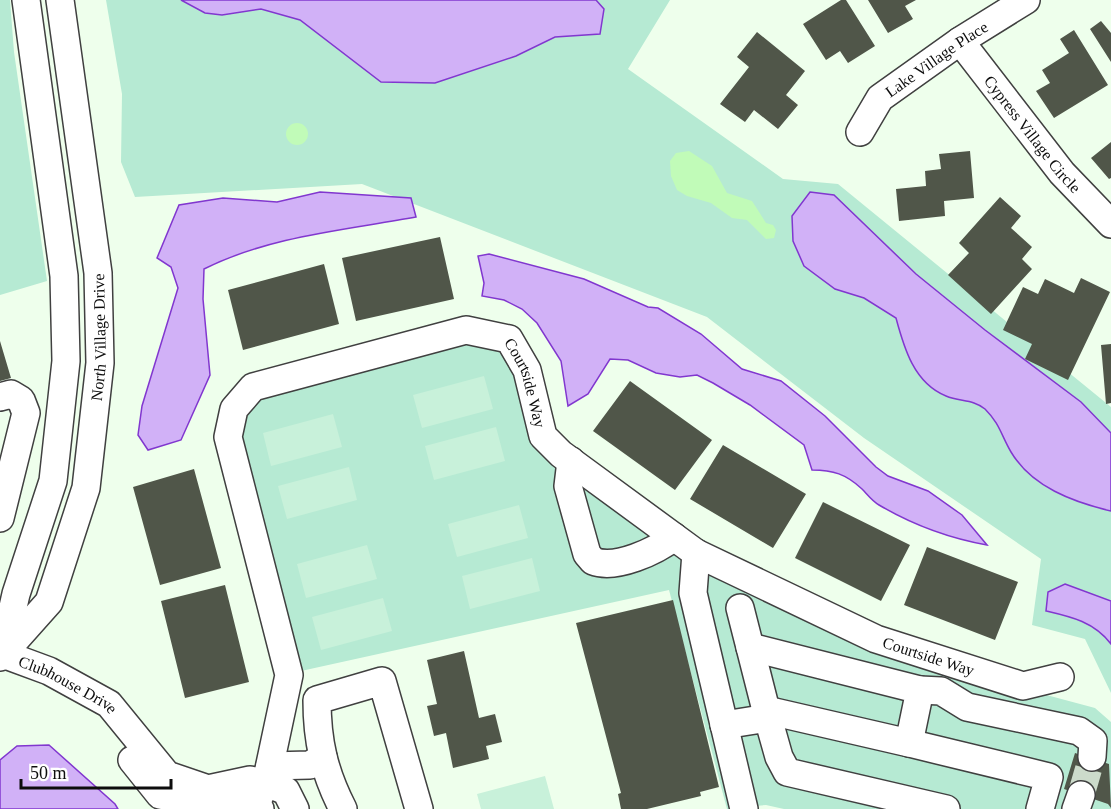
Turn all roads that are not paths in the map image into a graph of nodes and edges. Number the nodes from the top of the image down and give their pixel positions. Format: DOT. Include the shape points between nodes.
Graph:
graph roads {
  1 [pos="26,0"];
  2 [pos="60,0"];
  3 [pos="1026,0"];
  4 [pos="960,41"];
  5 [pos="860,132"];
  6 [pos="1111,224"];
  7 [pos="0,397"];
  8 [pos="571,461"];
  9 [pos="0,518"];
  10 [pos="674,537"];
  11 [pos="696,553"];
  12 [pos="740,608"];
  13 [pos="750,647"];
  14 [pos="1,655"];
  15 [pos="1060,677"];
  16 [pos="920,690"];
  17 [pos="767,714"];
  18 [pos="724,725"];
  19 [pos="909,743"];
  20 [pos="1092,757"];
  21 [pos="323,758"];
  22 [pos="263,790"];
  23 [pos="295,809"];
  24 [pos="343,809"];
  25 [pos="419,809"];
  26 [pos="744,809"];
  27 [pos="946,809"];
  28 [pos="1040,809"];
  1 -- 14 [label="street, North Village Drive" via="64,276 66,361 52,481"];
  2 -- 14 [label="street, North Village Drive" via="98,273 100,363 86,488 49,602"];
  3 -- 4 [label="street, Lake Village Place"];
  4 -- 5 [label="street, Lake Village Place" via="880,98"];
  4 -- 6 [label="street, Cypress Village Circle" via="1062,173"];
  7 -- 9 [label="street" via="11,394 21,400 26,413"];
  8 -- 10 [label="street, Courtside Way"];
  8 -- 10 [label="street" via="568,486 587,554 593,561 611,564 645,554"];
  8 -- 22 [label="street, Courtside Way" via="543,436 527,370 508,339 466,330 253,387 234,409 228,437 289,675"];
  10 -- 11 [label="street, Courtside Way"];
  11 -- 15 [label="street, Courtside Way" via="876,639 1023,686"];
  11 -- 18 [label="street" via="693,593"];
  12 -- 13 [label="street"];
  13 -- 16 [label="street"];
  13 -- 17 [label="street"];
  14 -- 22 [label="street, Clubhouse Drive" via="49,671 109,704 167,775 208,789 250,780"];
  16 -- 19 [label="street"];
  16 -- 20 [label="street" via="941,691 967,707 1079,732 1093,741"];
  17 -- 18 [label="street"];
  17 -- 19 [label="street"];
  17 -- 27 [label="street" via="787,772"];
  18 -- 26 [label="street"];
  19 -- 28 [label="street" via="1049,777"];
  21 -- 22 [label="street, Clubhouse Drive"];
  21 -- 24 [label="street"];
  21 -- 25 [label="street" via="317,736 317,700 382,681"];
  22 -- 23 [label="street" via="286,791"];
}
